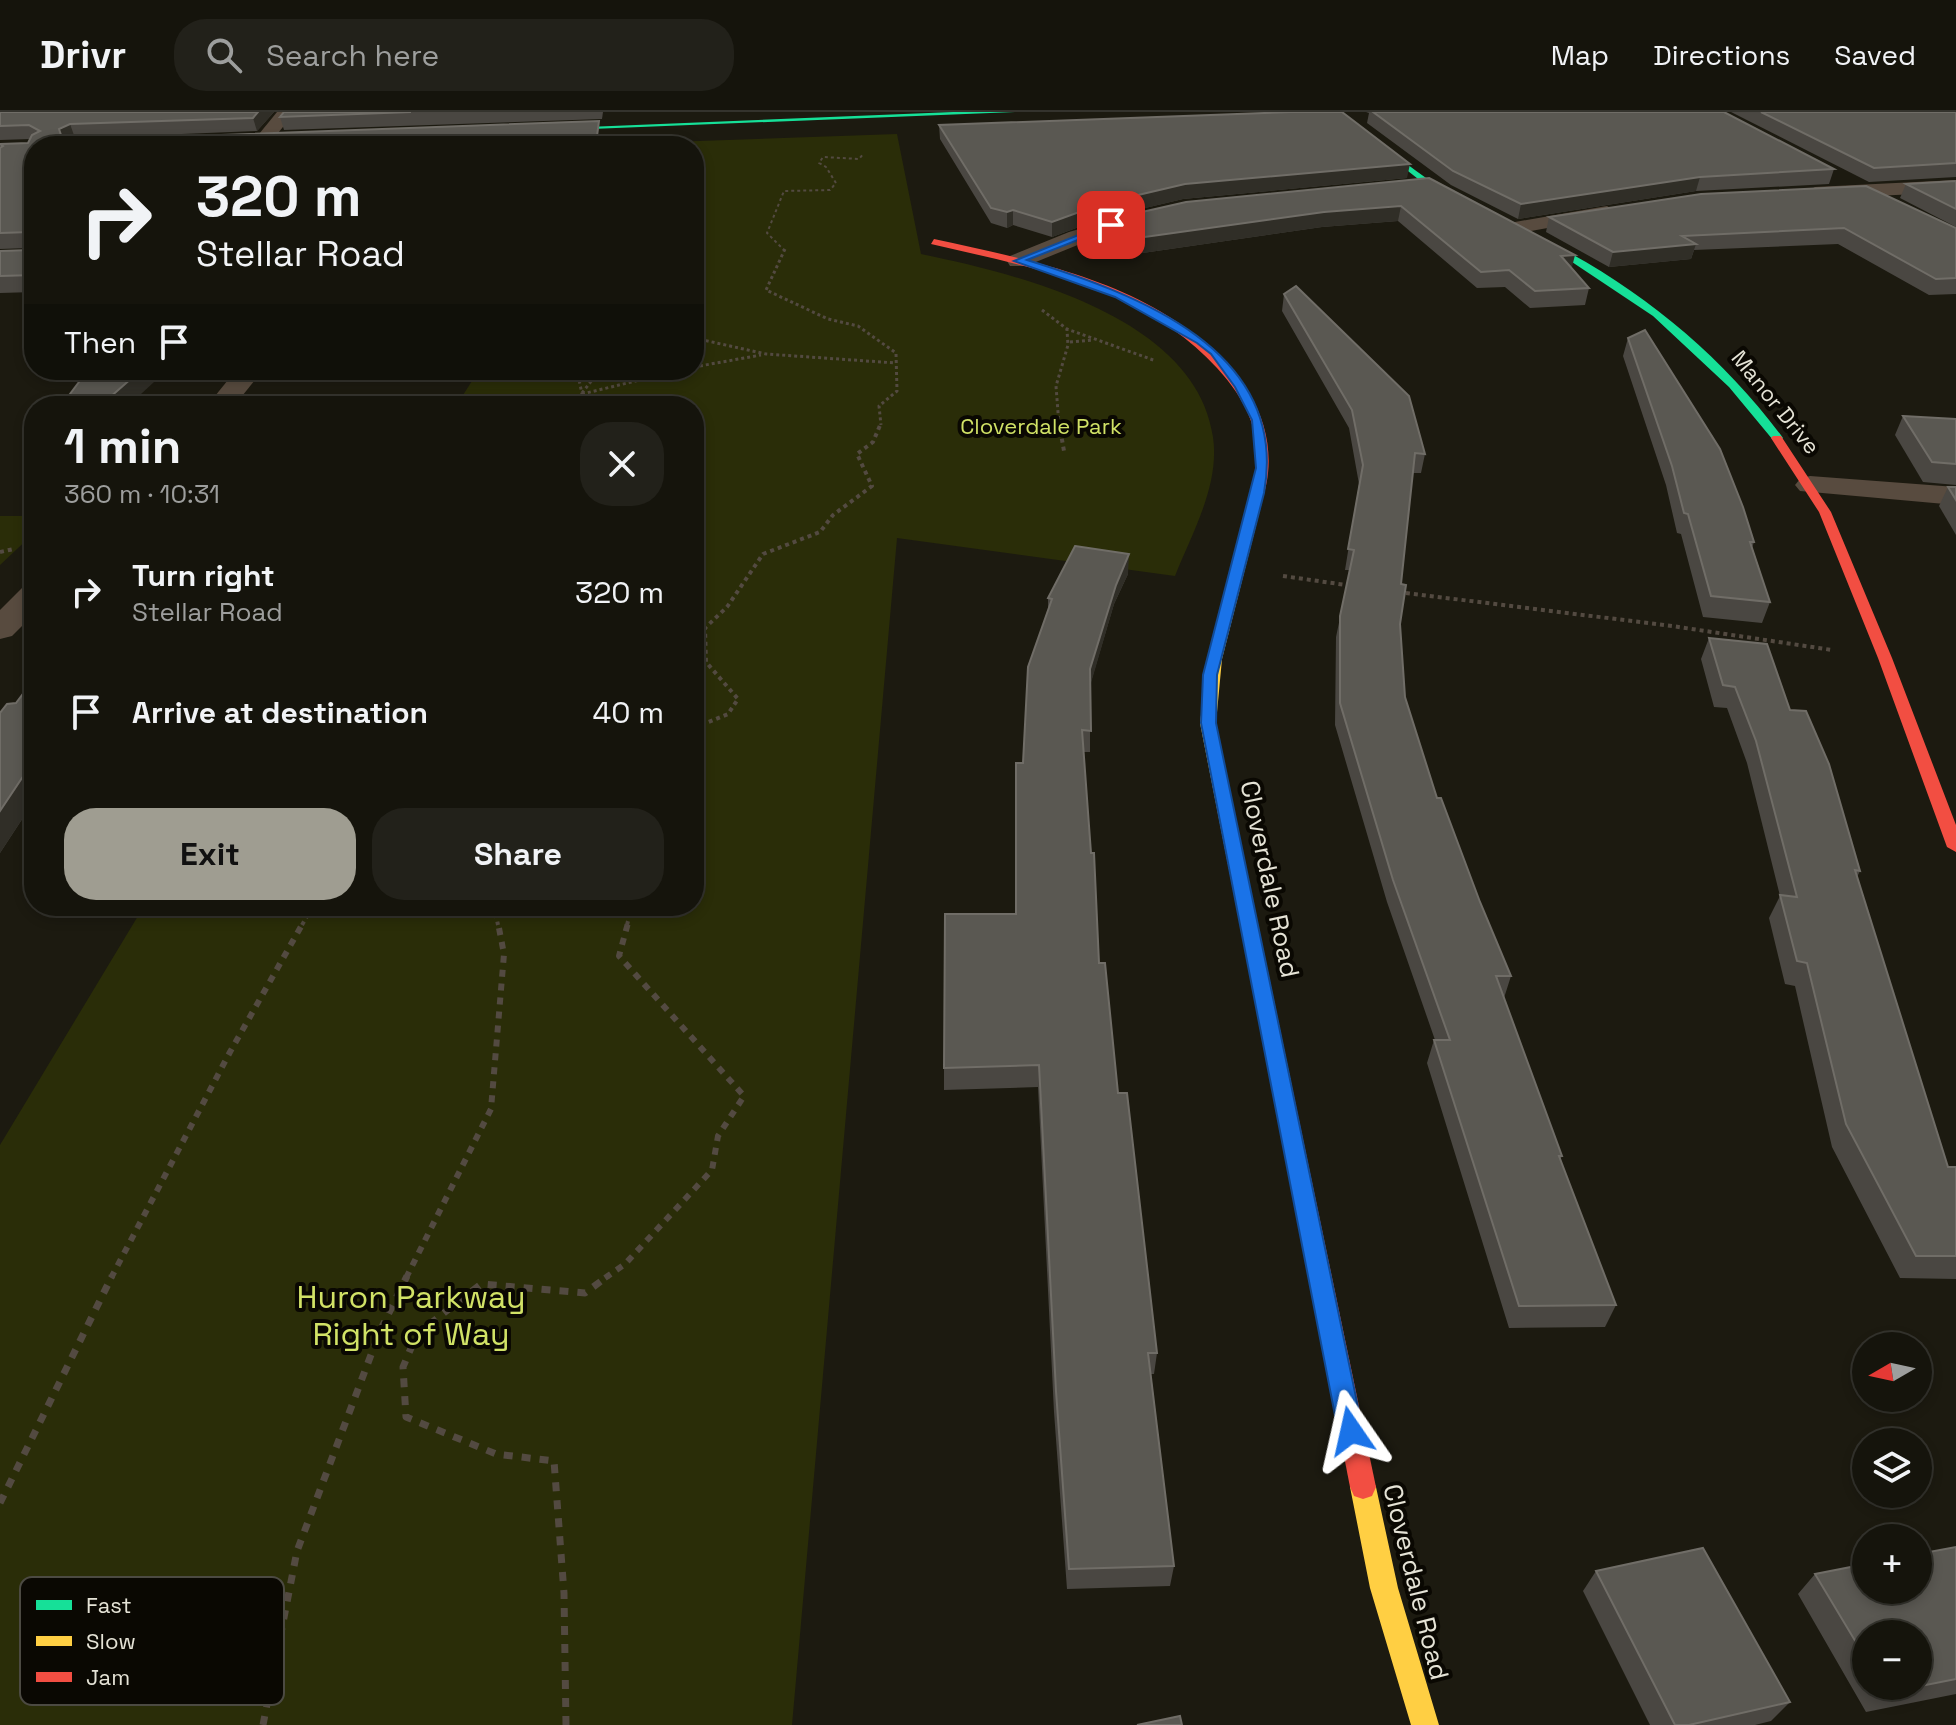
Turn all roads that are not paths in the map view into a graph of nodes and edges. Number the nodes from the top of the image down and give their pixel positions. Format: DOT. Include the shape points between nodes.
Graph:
graph roads {
  1 [pos="286,112"];
  2 [pos="1011,112"];
  3 [pos="1337,112"];
  4 [pos="530,130"];
  5 [pos="259,136"];
  6 [pos="1834,176"];
  7 [pos="1431,185"];
  8 [pos="1956,186"];
  9 [pos="1402,187"];
  10 [pos="1862,190"];
  11 [pos="1791,194"];
  12 [pos="1629,209"];
  13 [pos="1902,210"];
  14 [pos="1160,212"];
  15 [pos="1515,228"];
  16 [pos="934,242"];
  17 [pos="1018,261"];
  18 [pos="242,380"];
  19 [pos="228,396"];
  20 [pos="1810,485"];
  21 [pos="1956,496"];
  22 [pos="24,605"];
  23 [pos="0,629"];
  24 [pos="1956,847"];
  25 [pos="1425,1725"];
  1 -- 5 [label="street"];
  2 -- 4 [label="street"];
  3 -- 7 [label="street, Manor Drive"];
  6 -- 10 [label="street"];
  7 -- 9 [label="street"];
  7 -- 15 [label="street, Manor Drive"];
  8 -- 10 [label="street"];
  10 -- 11 [label="street"];
  10 -- 13 [label="street"];
  12 -- 15 [label="street"];
  14 -- 17 [label="street"];
  15 -- 20 [label="street, Manor Drive" via="1623,290 1689,339 1744,393"];
  16 -- 17 [label="street, Cloverdale Road"];
  17 -- 25 [label="street, Cloverdale Road" via="1109,291 1200,341 1227,367 1257,420 1262,468 1210,675 1208,723 1384,1588"];
  18 -- 19 [label="street"];
  20 -- 21 [label="street"];
  20 -- 24 [label="street, Manor Drive" via="1885,658"];
  22 -- 23 [label="street"];
}
